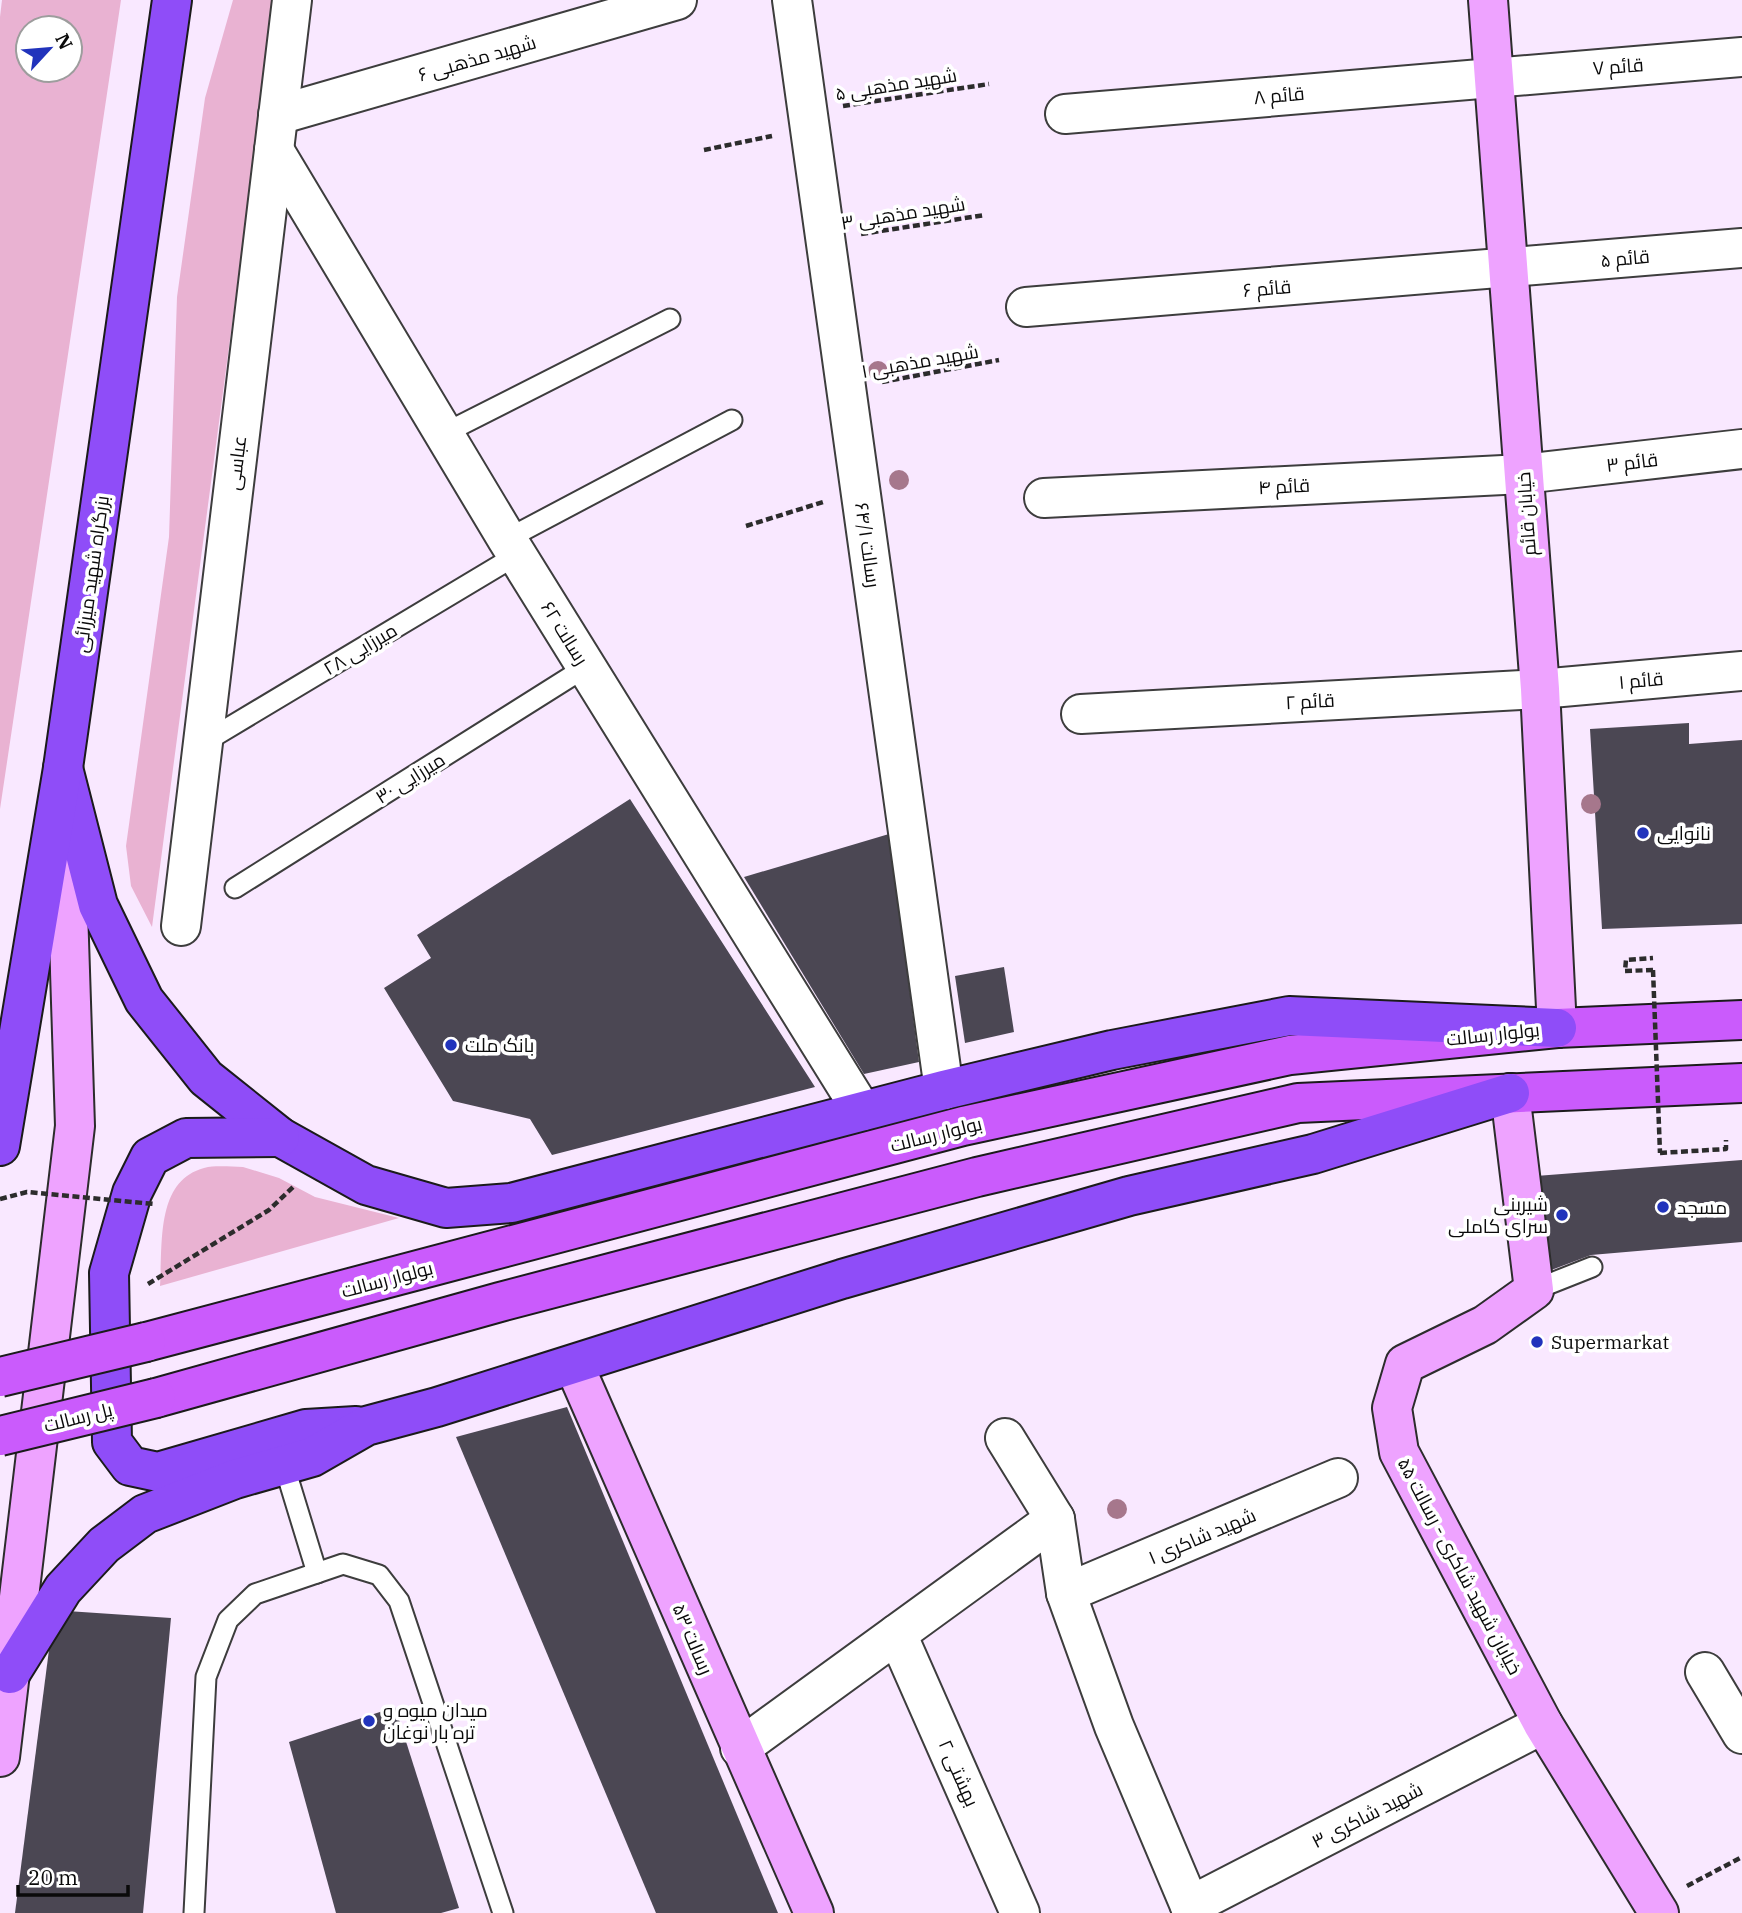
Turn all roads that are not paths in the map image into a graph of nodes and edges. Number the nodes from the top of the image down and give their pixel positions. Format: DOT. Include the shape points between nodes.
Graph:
graph roads {
  1 [pos="172,0"];
  2 [pos="292,0"];
  3 [pos="677,0"];
  4 [pos="792,0"];
  5 [pos="1488,0"];
  6 [pos="1742,57"];
  7 [pos="1494,76"];
  8 [pos="1065,114"];
  9 [pos="276,133"];
  10 [pos="1742,248"];
  11 [pos="1507,268"];
  12 [pos="1026,307"];
  13 [pos="670,319"];
  14 [pos="732,420"];
  15 [pos="443,435"];
  16 [pos="1742,449"];
  17 [pos="1523,474"];
  18 [pos="1044,498"];
  19 [pos="512,547"];
  20 [pos="586,667"];
  21 [pos="1742,671"];
  22 [pos="1540,689"];
  23 [pos="1081,714"];
  24 [pos="203,743"];
  25 [pos="63,768"];
  26 [pos="235,888"];
  27 [pos="181,926"];
  28 [pos="1742,1020"];
  29 [pos="1557,1028"];
  30 [pos="1742,1083"];
  31 [pos="944,1090"];
  32 [pos="1510,1093"];
  33 [pos="862,1111"];
  34 [pos="280,1137"];
  35 [pos="0,1146"];
  36 [pos="1592,1267"];
  37 [pos="1534,1290"];
  38 [pos="574,1365"];
  39 [pos="0,1377"];
  40 [pos="366,1426"];
  41 [pos="0,1436"];
  42 [pos="1005,1438"];
  43 [pos="284,1465"];
  44 [pos="1338,1478"];
  45 [pos="1055,1519"];
  46 [pos="317,1573"];
  47 [pos="1066,1593"];
  48 [pos="897,1634"];
  49 [pos="1705,1672"];
  50 [pos="10,1674"];
  51 [pos="1544,1724"];
  52 [pos="1742,1734"];
  53 [pos="740,1748"];
  54 [pos="0,1757"];
  55 [pos="1192,1909"];
  56 [pos="1656,1909"];
  57 [pos="194,1913"];
  58 [pos="503,1913"];
  59 [pos="814,1913"];
  60 [pos="1020,1913"];
  1 -- 25 [label="highway, بزرگراه شهید میرزائی"];
  2 -- 9 [label="street, عباسی"];
  3 -- 9 [label="street, شهید مذهبی ۶"];
  4 -- 31 [label="street, رسالت ۶۴/۱"];
  5 -- 7 [label="street, خیابان قائم"];
  6 -- 7 [label="street, قائم ۷"];
  7 -- 8 [label="street, قائم ۸"];
  7 -- 11 [label="street, خیابان قائم"];
  9 -- 15 [label="street, رسالت ۶۲"];
  9 -- 24 [label="street, عباسی"];
  10 -- 11 [label="street, قائم ۵"];
  11 -- 12 [label="street, قائم ۶"];
  11 -- 17 [label="street, خیابان قائم"];
  13 -- 15 [label="lane"];
  14 -- 19 [label="lane, میرزایی ۲۸"];
  15 -- 19 [label="street, رسالت ۶۲"];
  16 -- 17 [label="street, قائم ۳"];
  17 -- 18 [label="street, قائم ۴"];
  17 -- 22 [label="street, خیابان قائم"];
  19 -- 20 [label="street, رسالت ۶۲"];
  19 -- 24 [label="lane, میرزایی ۲۸"];
  20 -- 26 [label="lane, میرزایی ۳۰"];
  20 -- 33 [label="street, رسالت ۶۲"];
  21 -- 22 [label="street, قائم ۱"];
  22 -- 23 [label="street, قائم ۲"];
  22 -- 29 [label="street, خیابان قائم"];
  24 -- 27 [label="street, عباسی"];
  25 -- 34 [label="highway" via="98,905 144,1000 206,1078"];
  25 -- 35 [label="highway, بزرگراه شهید میرزائی"];
  25 -- 50 [label="street" via="75,1126"];
  28 -- 29 [label="main road, بولوار رسالت"];
  29 -- 31 [label="highway" via="1289,1016 1112,1050"];
  29 -- 39 [label="main road, بولوار رسالت, bridge" via="1290,1055 963,1126"];
  30 -- 32 [label="main road"];
  31 -- 33 [label="highway"];
  32 -- 37 [label="street"];
  32 -- 38 [label="highway" via="1313,1154 1129,1196 907,1260"];
  32 -- 41 [label="main road, پل رسالت, bridge" via="1298,1102 977,1177"];
  33 -- 34 [label="highway" via="511,1203 446,1208 366,1185"];
  34 -- 40 [label="highway" via="186,1138 150,1157 132,1194 109,1273 112,1442 130,1466 158,1472 306,1429"];
  36 -- 37 [label="lane"];
  37 -- 51 [label="street, خیابان شهید شاکری - رسالت ۵۵" via="1485,1325 1405,1364 1392,1408 1399,1452"];
  38 -- 40 [label="highway"];
  38 -- 53 [label="street, رسالت ۵۳"];
  40 -- 43 [label="highway" via="312,1457"];
  42 -- 45 [label="street"];
  43 -- 46 [label="lane"];
  43 -- 50 [label="highway" via="145,1514 104,1545 63,1589"];
  44 -- 47 [label="street, شهید شاکری ۱"];
  45 -- 47 [label="street"];
  45 -- 48 [label="street"];
  46 -- 57 [label="lane" via="256,1594 228,1620 206,1677"];
  46 -- 58 [label="lane" via="343,1564 379,1575 399,1601"];
  47 -- 55 [label="street" via="1114,1726"];
  48 -- 53 [label="street"];
  48 -- 60 [label="street, بهشتی ۲"];
  49 -- 52 [label="street"];
  50 -- 54 [label="street"];
  51 -- 55 [label="street, شهید شاکری ۳"];
  51 -- 56 [label="street, خیابان شهید شاکری - رسالت ۵۵"];
  53 -- 59 [label="street, رسالت ۵۳"];
}
